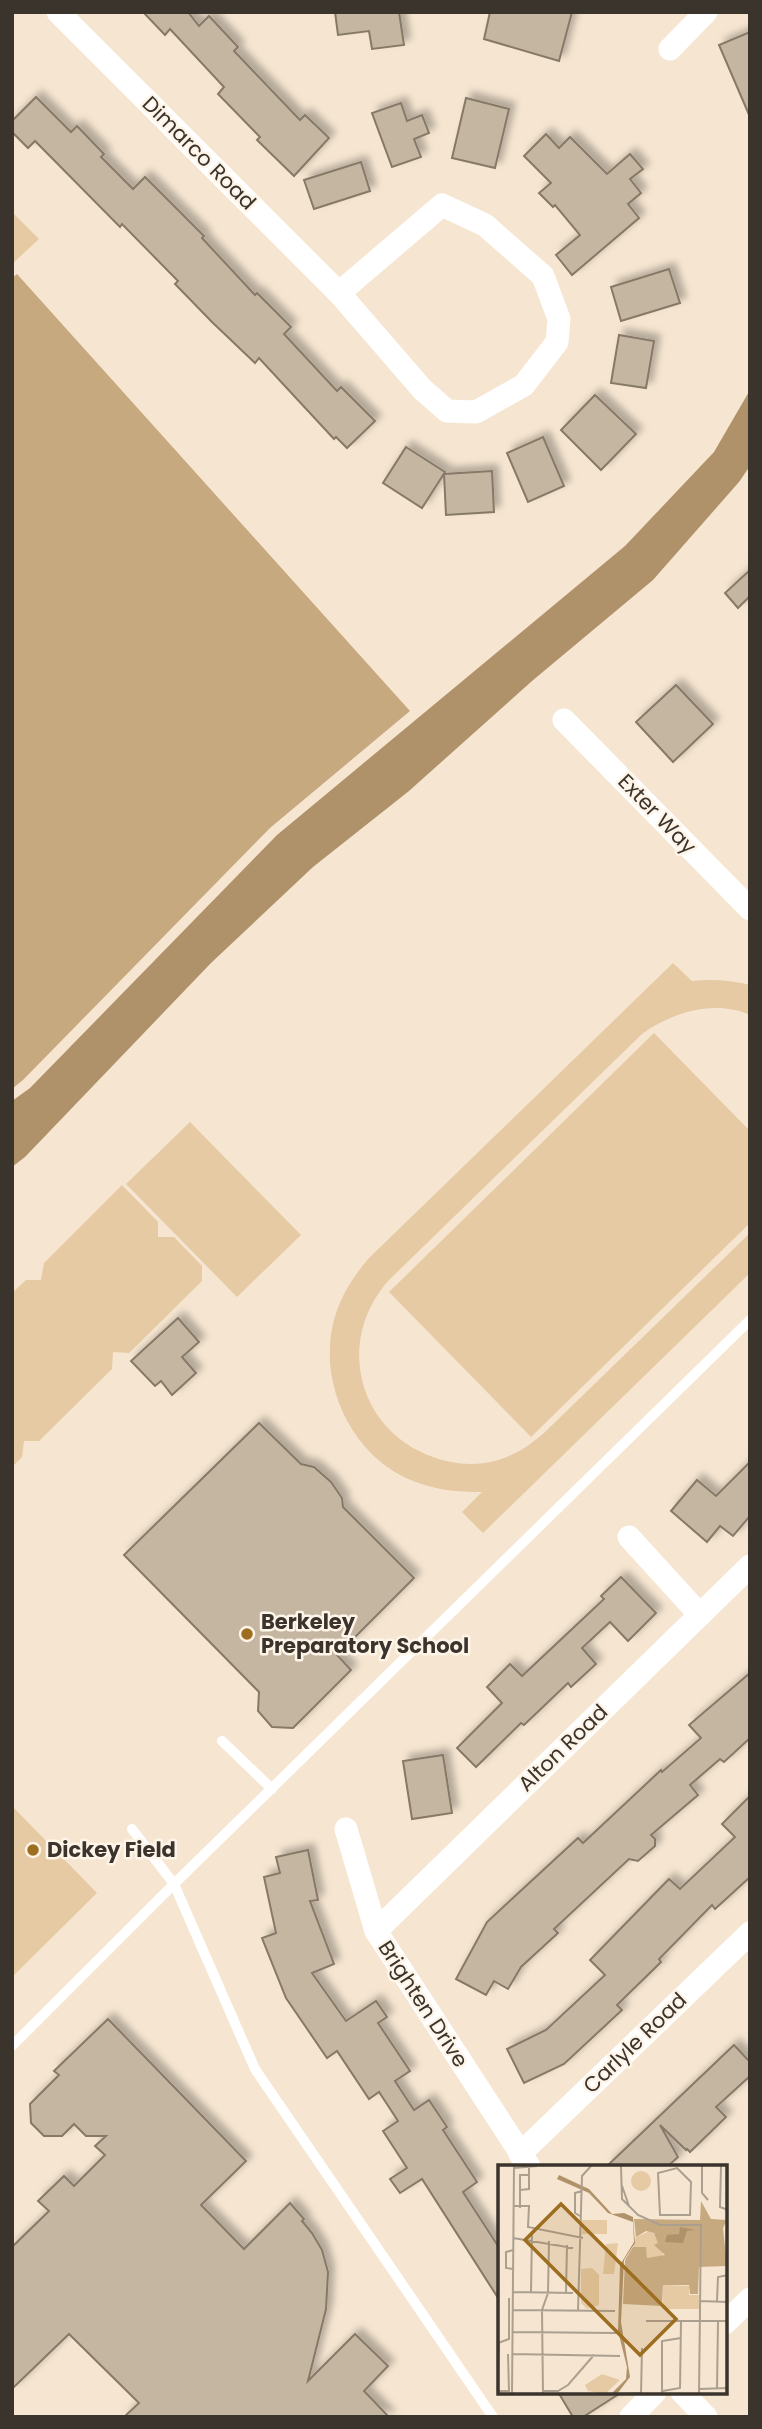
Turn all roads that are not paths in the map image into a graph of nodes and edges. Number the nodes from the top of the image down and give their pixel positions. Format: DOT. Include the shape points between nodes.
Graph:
graph roads {
  1 [pos="58,12"];
  2 [pos="706,12"];
  3 [pos="670,48"];
  4 [pos="339,293"];
  5 [pos="564,719"];
  6 [pos="750,909"];
  7 [pos="750,1320"];
  8 [pos="629,1537"];
  9 [pos="750,1566"];
  10 [pos="700,1615"];
  11 [pos="222,1741"];
  12 [pos="272,1789"];
  13 [pos="132,1829"];
  14 [pos="346,1829"];
  15 [pos="174,1884"];
  16 [pos="376,1931"];
  17 [pos="750,1933"];
  18 [pos="12,2046"];
  19 [pos="524,2160"];
  20 [pos="750,2299"];
  21 [pos="727,2321"];
  22 [pos="653,2394"];
  23 [pos="684,2394"];
  24 [pos="494,2417"];
  25 [pos="631,2417"];
  26 [pos="706,2417"];
  1 -- 4 [label="street, Dimarco Road"];
  2 -- 3 [label="street"];
  4 -- 4 [label="street, Dimarco Road" via="422,389 447,411 476,412 524,385 557,342 559,319 543,276 485,225 442,205"];
  5 -- 6 [label="street, Exter Way"];
  7 -- 12 [label="lane"];
  8 -- 10 [label="street"];
  9 -- 10 [label="street, Alton Road"];
  10 -- 16 [label="street, Alton Road"];
  11 -- 12 [label="lane"];
  12 -- 15 [label="lane"];
  13 -- 15 [label="lane"];
  14 -- 16 [label="street, Brighten Drive"];
  15 -- 18 [label="lane"];
  15 -- 24 [label="lane" via="255,2069"];
  16 -- 19 [label="street, Brighten Drive"];
  17 -- 19 [label="street, Carlyle Road"];
  20 -- 21 [label="street"];
  22 -- 25 [label="street"];
  23 -- 26 [label="street"];
}
